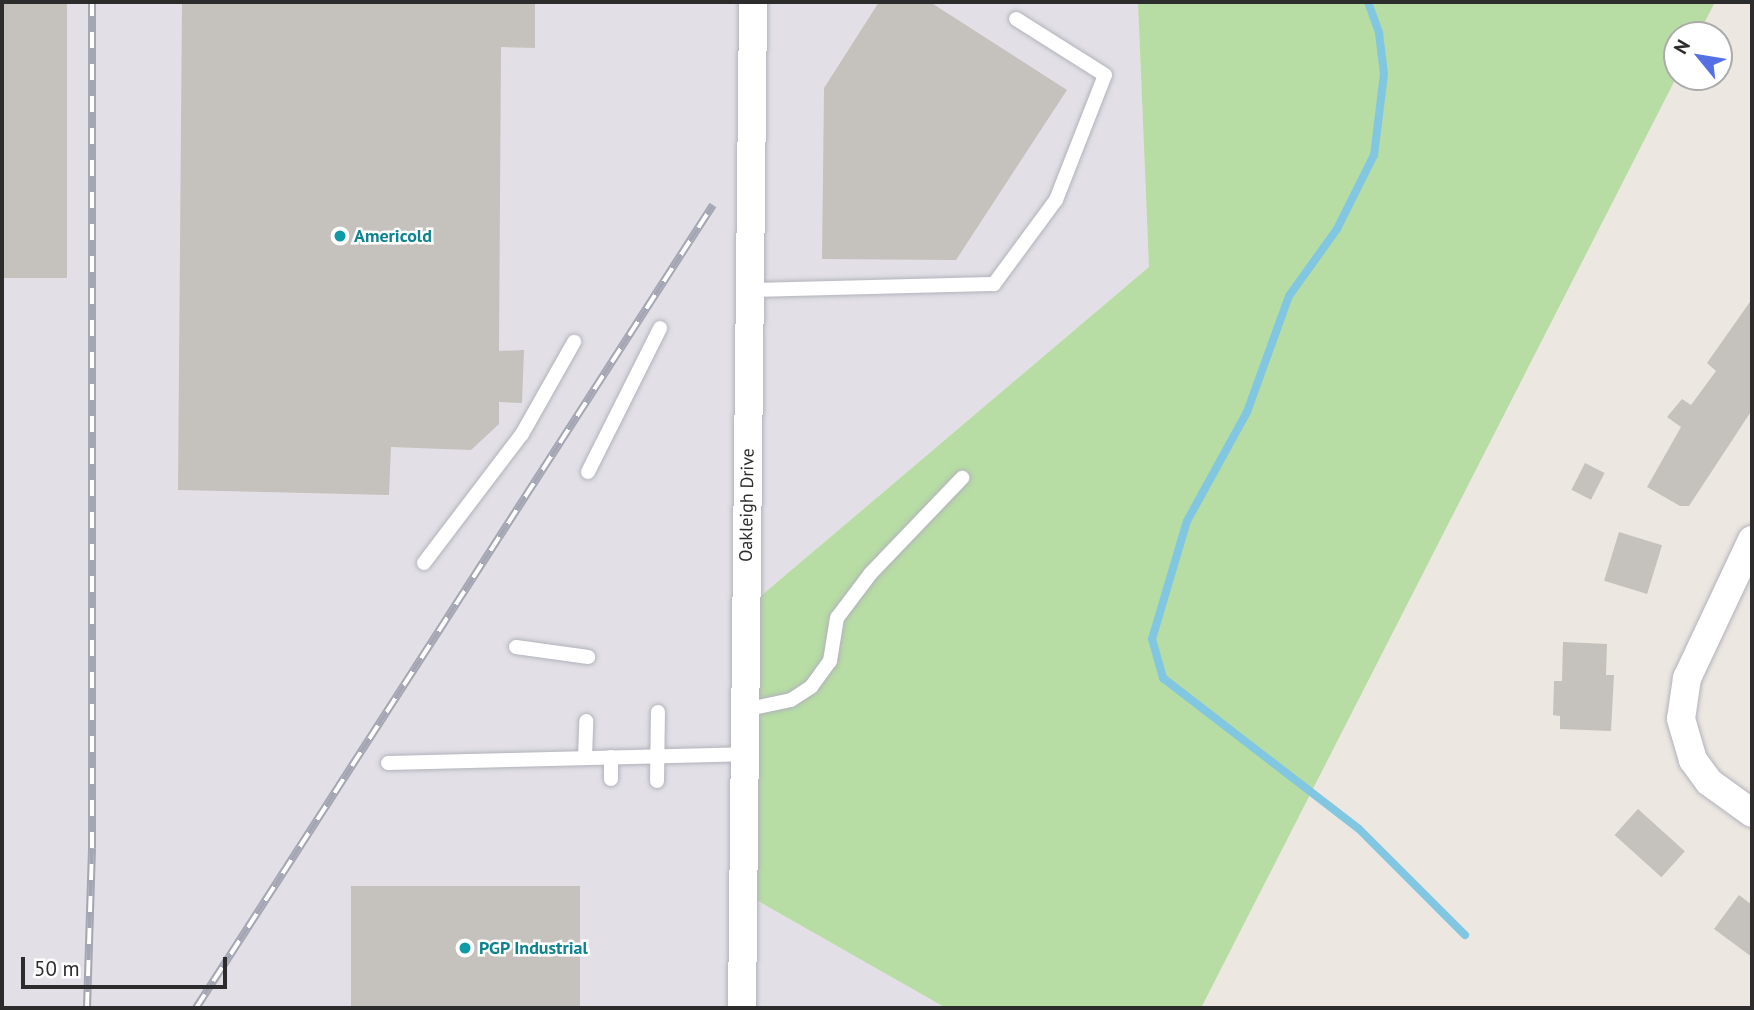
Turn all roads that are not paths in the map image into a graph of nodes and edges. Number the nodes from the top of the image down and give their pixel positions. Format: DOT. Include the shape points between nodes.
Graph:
graph roads {
  1 [pos="753,2"];
  2 [pos="1016,19"];
  3 [pos="749,290"];
  4 [pos="660,328"];
  5 [pos="574,342"];
  6 [pos="588,472"];
  7 [pos="961,478"];
  8 [pos="1752,540"];
  9 [pos="424,563"];
  10 [pos="516,646"];
  11 [pos="588,657"];
  12 [pos="744,710"];
  13 [pos="658,712"];
  14 [pos="586,721"];
  15 [pos="744,754"];
  16 [pos="658,756"];
  17 [pos="611,757"];
  18 [pos="585,758"];
  19 [pos="388,763"];
  20 [pos="611,779"];
  21 [pos="657,781"];
  22 [pos="1752,813"];
  23 [pos="742,1008"];
  1 -- 3 [label="street, Oakleigh Drive"];
  2 -- 3 [label="lane" via="1105,75 1056,200 994,284"];
  3 -- 12 [label="street, Oakleigh Drive"];
  4 -- 6 [label="lane"];
  5 -- 9 [label="lane" via="522,434"];
  7 -- 12 [label="lane" via="871,573 837,618 830,661 811,687 790,699"];
  8 -- 22 [label="street" via="1687,678 1681,719 1693,760 1709,782"];
  10 -- 11 [label="lane"];
  12 -- 15 [label="street, Oakleigh Drive"];
  13 -- 16 [label="lane"];
  14 -- 18 [label="lane"];
  15 -- 16 [label="lane"];
  15 -- 23 [label="street, Oakleigh Drive"];
  16 -- 17 [label="lane"];
  16 -- 21 [label="lane"];
  17 -- 18 [label="lane"];
  17 -- 20 [label="lane"];
  18 -- 19 [label="lane"];
}
